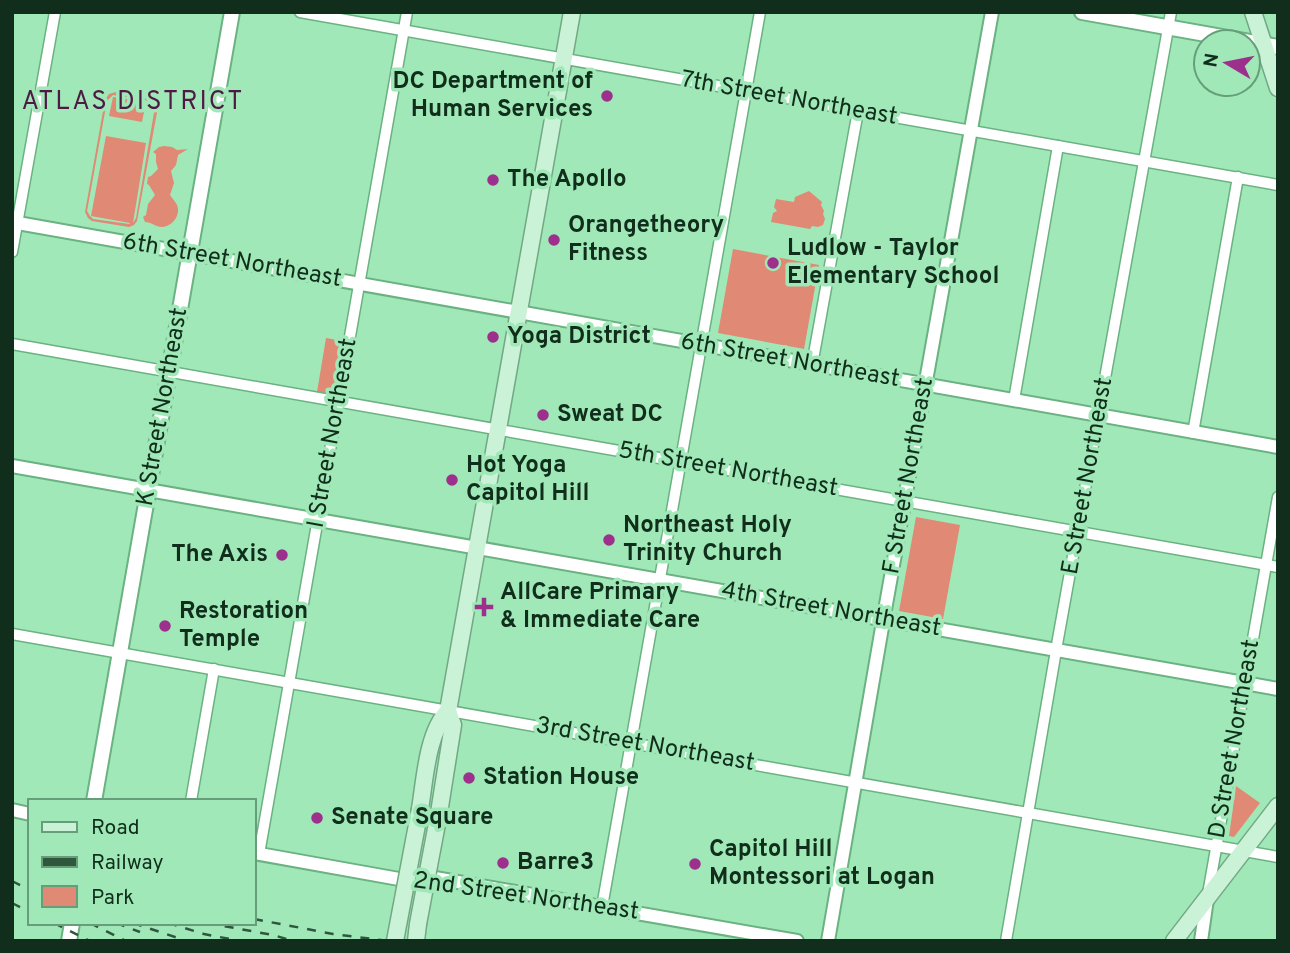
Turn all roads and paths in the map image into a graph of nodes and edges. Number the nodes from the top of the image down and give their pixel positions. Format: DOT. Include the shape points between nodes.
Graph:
graph roads {
  1 [pos="55,12"];
  2 [pos="232,12"];
  3 [pos="300,12"];
  4 [pos="407,12"];
  5 [pos="572,12"];
  6 [pos="760,12"];
  7 [pos="992,12"];
  8 [pos="1082,12"];
  9 [pos="1171,12"];
  10 [pos="1253,12"];
  11 [pos="1168,27"];
  12 [pos="404,31"];
  13 [pos="1271,46"];
  14 [pos="564,59"];
  15 [pos="1278,88"];
  16 [pos="746,91"];
  17 [pos="858,111"];
  18 [pos="971,131"];
  19 [pos="1059,146"];
  20 [pos="1144,161"];
  21 [pos="1238,177"];
  22 [pos="1278,185"];
  23 [pos="15,223"];
  24 [pos="12,252"];
  25 [pos="190,254"];
  26 [pos="360,284"];
  27 [pos="518,312"];
  28 [pos="12,344"];
  29 [pos="701,345"];
  30 [pos="812,365"];
  31 [pos="169,372"];
  32 [pos="926,384"];
  33 [pos="1013,400"];
  34 [pos="339,402"];
  35 [pos="1098,415"];
  36 [pos="498,429"];
  37 [pos="1193,433"];
  38 [pos="1278,447"];
  39 [pos="680,462"];
  40 [pos="12,466"];
  41 [pos="149,490"];
  42 [pos="1278,497"];
  43 [pos="905,502"];
  44 [pos="317,519"];
  45 [pos="1078,532"];
  46 [pos="476,548"];
  47 [pos="1266,565"];
  48 [pos="1278,568"];
  49 [pos="659,580"];
  50 [pos="884,620"];
  51 [pos="12,634"];
  52 [pos="1056,650"];
  53 [pos="120,653"];
  54 [pos="214,669"];
  55 [pos="289,682"];
  56 [pos="1245,683"];
  57 [pos="1278,689"];
  58 [pos="447,711"];
  59 [pos="631,743"];
  60 [pos="856,783"];
  61 [pos="94,799"];
  62 [pos="191,799"];
  63 [pos="1278,806"];
  64 [pos="1029,813"];
  65 [pos="1216,846"];
  66 [pos="1244,851"];
  67 [pos="256,854"];
  68 [pos="1278,857"];
  69 [pos="1207,898"];
  70 [pos="603,907"];
  71 [pos="395,941"];
  72 [pos="416,941"];
  73 [pos="797,941"];
  74 [pos="828,941"];
  75 [pos="1006,941"];
  76 [pos="1174,941"];
  77 [pos="1201,941"];
  1 -- 23 [label="street"];
  2 -- 25 [label="main road, K Street Northeast"];
  3 -- 12 [label="street, 7th Street Northeast"];
  4 -- 12 [label="street, I Street Northeast"];
  5 -- 14 [label="main road"];
  6 -- 16 [label="street"];
  7 -- 18 [label="street, F Street Northeast"];
  8 -- 11 [label="main road"];
  9 -- 11 [label="street, E Street Northeast"];
  10 -- 13 [label="main road"];
  11 -- 13 [label="main road"];
  11 -- 20 [label="street, E Street Northeast"];
  12 -- 14 [label="street, 7th Street Northeast"];
  12 -- 26 [label="street, I Street Northeast"];
  13 -- 15 [label="main road"];
  14 -- 16 [label="street, 7th Street Northeast"];
  14 -- 27 [label="main road"];
  16 -- 17 [label="street, 7th Street Northeast"];
  16 -- 29 [label="street"];
  17 -- 18 [label="street, 7th Street Northeast"];
  17 -- 30 [label="street"];
  18 -- 19 [label="street, 7th Street Northeast"];
  18 -- 32 [label="street, F Street Northeast"];
  19 -- 20 [label="street, 7th Street Northeast"];
  19 -- 33 [label="street"];
  20 -- 21 [label="street, 7th Street Northeast"];
  20 -- 35 [label="street, E Street Northeast"];
  21 -- 22 [label="street, 7th Street Northeast"];
  21 -- 37 [label="street"];
  23 -- 24 [label="street"];
  23 -- 25 [label="street, 6th Street Northeast"];
  25 -- 26 [label="street, 6th Street Northeast"];
  25 -- 31 [label="main road, K Street Northeast"];
  26 -- 27 [label="street, 6th Street Northeast"];
  26 -- 34 [label="street, I Street Northeast"];
  27 -- 29 [label="street, 6th Street Northeast"];
  27 -- 36 [label="main road"];
  28 -- 31 [label="street, 5th Street Northeast"];
  29 -- 30 [label="street, 6th Street Northeast"];
  29 -- 39 [label="street"];
  30 -- 32 [label="street, 6th Street Northeast"];
  31 -- 34 [label="street, 5th Street Northeast"];
  31 -- 41 [label="main road, K Street Northeast"];
  32 -- 33 [label="street, 6th Street Northeast"];
  32 -- 43 [label="street, F Street Northeast"];
  33 -- 35 [label="street, 6th Street Northeast"];
  34 -- 36 [label="street, 5th Street Northeast"];
  34 -- 44 [label="street, I Street Northeast"];
  35 -- 37 [label="street, 6th Street Northeast"];
  35 -- 45 [label="street, E Street Northeast"];
  36 -- 39 [label="street, 5th Street Northeast"];
  36 -- 46 [label="main road"];
  37 -- 38 [label="street, 6th Street Northeast"];
  39 -- 43 [label="street, 5th Street Northeast"];
  39 -- 49 [label="street"];
  40 -- 41 [label="street, 4th Street Northeast"];
  41 -- 44 [label="street, 4th Street Northeast"];
  41 -- 53 [label="main road, K Street Northeast"];
  42 -- 47 [label="street, D Street Northeast"];
  43 -- 45 [label="street, 5th Street Northeast"];
  43 -- 50 [label="street, F Street Northeast"];
  44 -- 46 [label="street, 4th Street Northeast"];
  44 -- 55 [label="street, I Street Northeast"];
  45 -- 47 [label="street, 5th Street Northeast"];
  45 -- 52 [label="street, E Street Northeast"];
  46 -- 49 [label="street, 4th Street Northeast"];
  46 -- 58 [label="main road"];
  47 -- 48 [label="street, 5th Street Northeast"];
  47 -- 56 [label="street, D Street Northeast"];
  49 -- 50 [label="street, 4th Street Northeast"];
  49 -- 59 [label="street"];
  50 -- 52 [label="street, 4th Street Northeast"];
  50 -- 60 [label="street, F Street Northeast"];
  51 -- 53 [label="street, 3rd Street Northeast"];
  52 -- 56 [label="street, 4th Street Northeast"];
  52 -- 64 [label="street, E Street Northeast"];
  53 -- 54 [label="street, 3rd Street Northeast"];
  53 -- 61 [label="main road, K Street Northeast"];
  54 -- 55 [label="street, 3rd Street Northeast"];
  54 -- 62 [label="street"];
  55 -- 58 [label="street, 3rd Street Northeast"];
  55 -- 67 [label="street, I Street Northeast"];
  56 -- 57 [label="street, 4th Street Northeast"];
  56 -- 65 [label="street, D Street Northeast"];
  58 -- 59 [label="street, 3rd Street Northeast"];
  58 -- 71 [label="main road, bridge" via="431,745"];
  58 -- 72 [label="main road, bridge" via="453,725"];
  59 -- 60 [label="street, 3rd Street Northeast"];
  59 -- 70 [label="street"];
  60 -- 64 [label="street, 3rd Street Northeast"];
  60 -- 74 [label="street, F Street Northeast"];
  63 -- 66 [label="main road"];
  64 -- 65 [label="street, 3rd Street Northeast"];
  64 -- 75 [label="street, E Street Northeast"];
  65 -- 66 [label="street, 3rd Street Northeast"];
  65 -- 69 [label="street, D Street Northeast"];
  66 -- 68 [label="street, 3rd Street Northeast"];
  66 -- 69 [label="main road"];
  67 -- 70 [label="street, 2nd Street Northeast"];
  69 -- 76 [label="main road"];
  69 -- 77 [label="street, D Street Northeast"];
  70 -- 73 [label="street, 2nd Street Northeast"];
}
